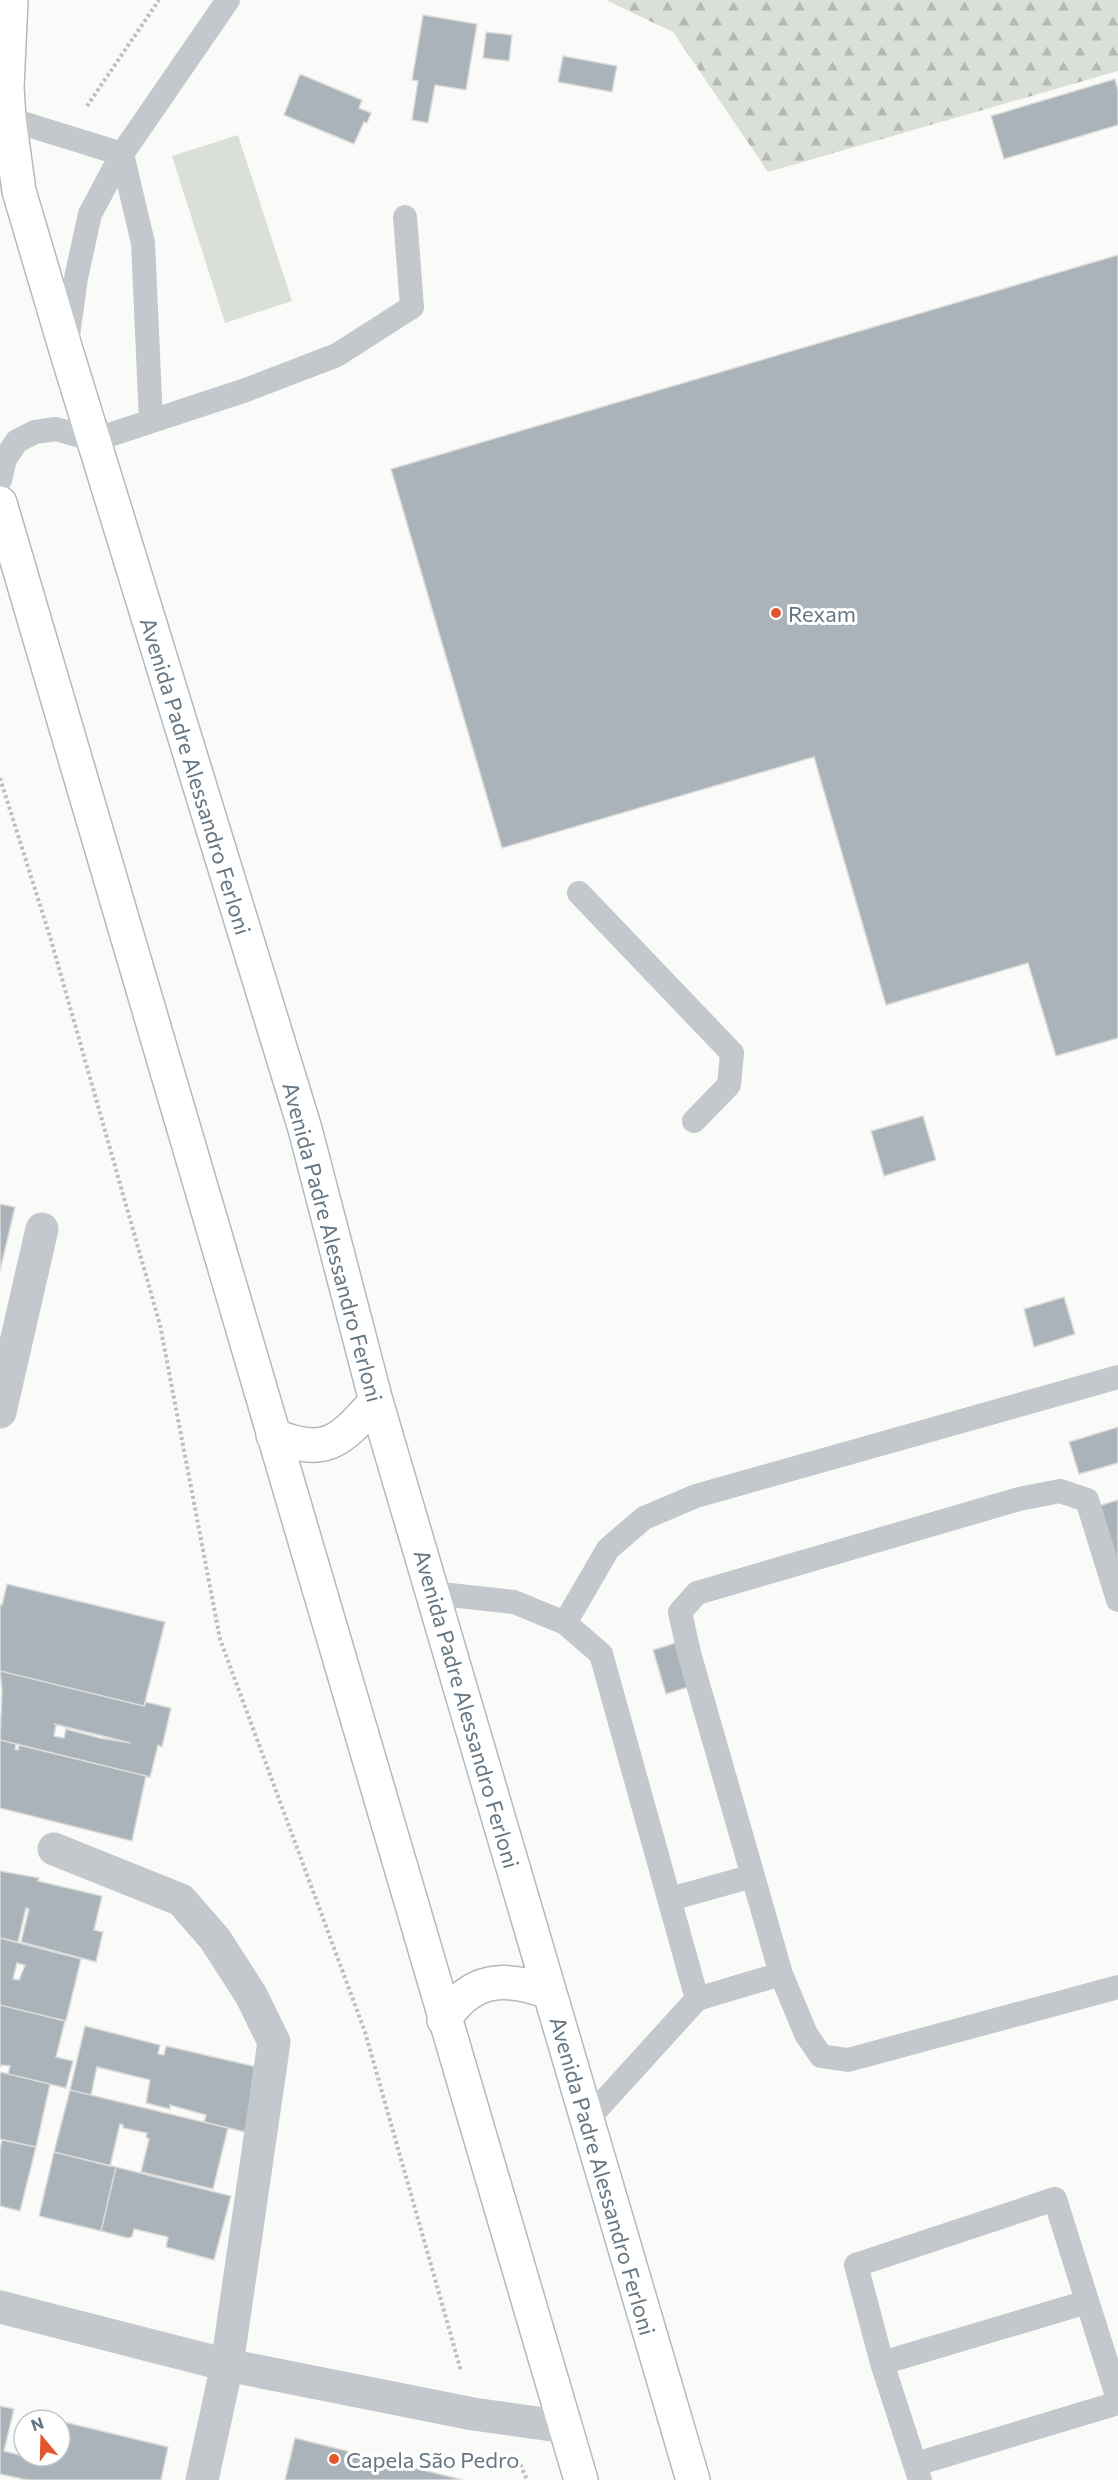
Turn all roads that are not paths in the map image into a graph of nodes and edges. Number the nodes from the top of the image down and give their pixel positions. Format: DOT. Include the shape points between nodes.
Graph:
graph roads {
  1 [pos="11,0"];
  2 [pos="228,0"];
  3 [pos="9,119"];
  4 [pos="122,154"];
  5 [pos="405,217"];
  6 [pos="66,350"];
  7 [pos="151,420"];
  8 [pos="94,440"];
  9 [pos="0,480"];
  10 [pos="0,503"];
  11 [pos="579,893"];
  12 [pos="694,1121"];
  13 [pos="42,1228"];
  14 [pos="1118,1377"];
  15 [pos="376,1401"];
  16 [pos="0,1412"];
  17 [pos="273,1435"];
  18 [pos="432,1593"];
  19 [pos="1118,1600"];
  20 [pos="566,1623"];
  21 [pos="54,1849"];
  22 [pos="753,1876"];
  23 [pos="670,1899"];
  24 [pos="781,1974"];
  25 [pos="1118,1987"];
  26 [pos="549,1992"];
  27 [pos="697,1999"];
  28 [pos="444,2020"];
  29 [pos="587,2120"];
  30 [pos="1088,2302"];
  31 [pos="0,2307"];
  32 [pos="882,2363"];
  33 [pos="227,2366"];
  34 [pos="1118,2401"];
  35 [pos="566,2427"];
  36 [pos="918,2472"];
  37 [pos="202,2480"];
  38 [pos="581,2480"];
  39 [pos="693,2480"];
  1 -- 3 [label="main road, Avenida Padre Alessandro Ferloni"];
  2 -- 4 [label="lane"];
  3 -- 4 [label="lane"];
  3 -- 6 [label="main road, Avenida Padre Alessandro Ferloni" via="19,191"];
  4 -- 6 [label="lane" via="90,214"];
  4 -- 7 [label="lane" via="144,243"];
  5 -- 7 [label="lane" via="412,307 337,355 246,390"];
  6 -- 8 [label="main road, Avenida Padre Alessandro Ferloni"];
  7 -- 8 [label="lane"];
  8 -- 9 [label="lane" via="56,429 35,432 17,441 5,459"];
  8 -- 15 [label="main road, Avenida Padre Alessandro Ferloni" via="305,1130"];
  10 -- 17 [label="main road"];
  11 -- 12 [label="lane" via="732,1053 729,1085"];
  13 -- 16 [label="street"];
  14 -- 20 [label="lane" via="696,1496 644,1518 608,1549"];
  15 -- 17 [label="main road" via="345,1435 329,1443 311,1447"];
  15 -- 18 [label="main road, Avenida Padre Alessandro Ferloni"];
  17 -- 28 [label="main road"];
  18 -- 20 [label="lane" via="514,1602"];
  18 -- 26 [label="main road, Avenida Padre Alessandro Ferloni"];
  19 -- 22 [label="lane" via="1087,1500 1060,1491 1018,1499 697,1593 680,1612"];
  20 -- 23 [label="lane" via="601,1654"];
  21 -- 33 [label="street" via="181,1900 215,1939 251,1995 274,2042"];
  22 -- 23 [label="lane"];
  22 -- 24 [label="lane"];
  23 -- 27 [label="lane"];
  24 -- 25 [label="lane" via="806,2034 821,2056 848,2060"];
  24 -- 27 [label="lane"];
  26 -- 28 [label="main road" via="510,1981 489,1983 453,2006"];
  26 -- 29 [label="main road, Avenida Padre Alessandro Ferloni"];
  27 -- 29 [label="lane"];
  28 -- 35 [label="main road"];
  29 -- 39 [label="main road, Avenida Padre Alessandro Ferloni"];
  30 -- 32 [label="lane"];
  30 -- 32 [label="lane" via="1055,2199 856,2265"];
  30 -- 34 [label="lane"];
  31 -- 33 [label="street"];
  32 -- 36 [label="lane"];
  33 -- 35 [label="street" via="473,2414"];
  33 -- 37 [label="street"];
  34 -- 36 [label="lane"];
  35 -- 38 [label="main road"];
}
